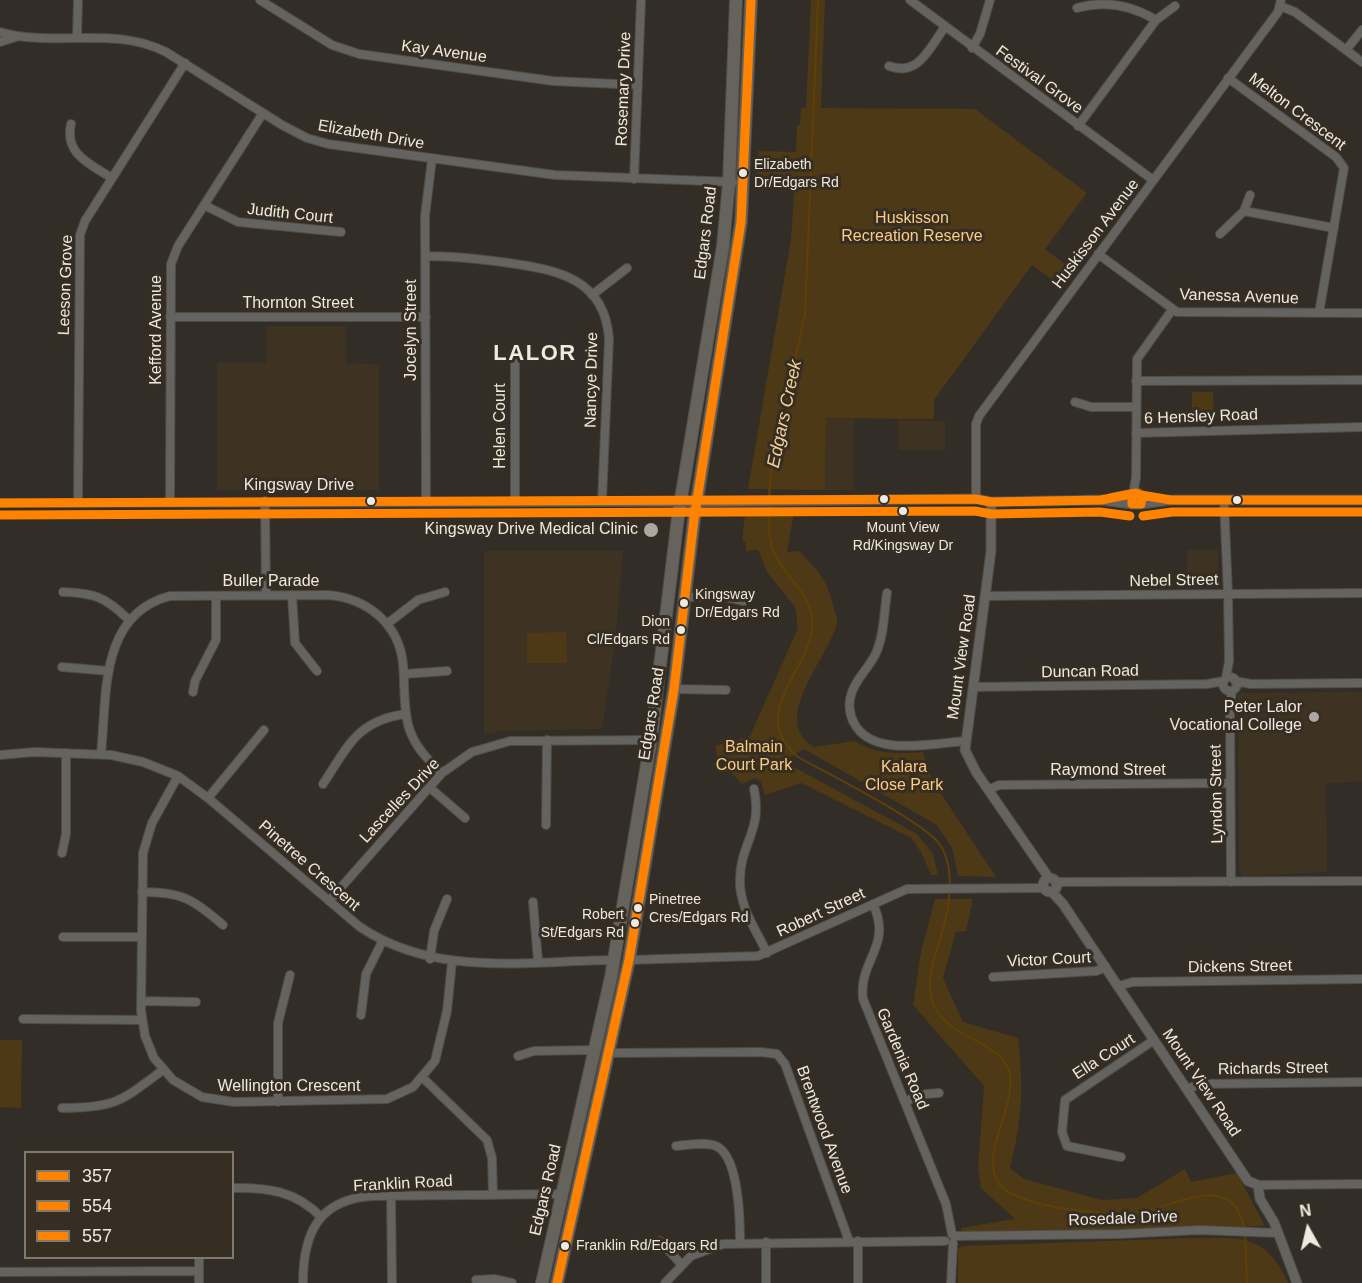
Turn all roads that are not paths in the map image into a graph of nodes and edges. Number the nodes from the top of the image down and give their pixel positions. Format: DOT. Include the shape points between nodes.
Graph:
graph roads {
  1 [pos="78,0"];
  2 [pos="260,0"];
  3 [pos="641,0"];
  4 [pos="736,0"];
  5 [pos="751,0"];
  6 [pos="910,0"];
  7 [pos="990,0"];
  8 [pos="1280,3"];
  9 [pos="1175,6"];
  10 [pos="1077,8"];
  11 [pos="1156,20"];
  12 [pos="945,27"];
  13 [pos="1362,30"];
  14 [pos="0,32"];
  15 [pos="18,37"];
  16 [pos="77,37"];
  17 [pos="0,42"];
  18 [pos="972,48"];
  19 [pos="1346,50"];
  20 [pos="1362,62"];
  21 [pos="185,63"];
  22 [pos="889,66"];
  23 [pos="1228,78"];
  24 [pos="638,85"];
  25 [pos="263,113"];
  26 [pos="71,124"];
  27 [pos="1078,126"];
  28 [pos="432,159"];
  29 [pos="112,178"];
  30 [pos="634,179"];
  31 [pos="1153,180"];
  32 [pos="729,182"];
  33 [pos="745,182"];
  34 [pos="1250,195"];
  35 [pos="204,205"];
  36 [pos="1244,211"];
  37 [pos="1334,228"];
  38 [pos="341,232"];
  39 [pos="1220,234"];
  40 [pos="1098,254"];
  41 [pos="425,256"];
  42 [pos="627,268"];
  43 [pos="592,295"];
  44 [pos="1172,310"];
  45 [pos="1319,313"];
  46 [pos="1362,313"];
  47 [pos="170,317"];
  48 [pos="426,317"];
  49 [pos="514,352"];
  50 [pos="1362,380"];
  51 [pos="1136,381"];
  52 [pos="1075,402"];
  53 [pos="1136,407"];
  54 [pos="1362,427"];
  55 [pos="1136,433"];
  56 [pos="1136,498"];
  57 [pos="976,499"];
  58 [pos="1224,500"];
  59 [pos="1362,500"];
  60 [pos="78,501"];
  61 [pos="170,501"];
  62 [pos="265,501"];
  63 [pos="426,501"];
  64 [pos="515,501"];
  65 [pos="602,501"];
  66 [pos="698,501"];
  67 [pos="681,502"];
  68 [pos="991,502"];
  69 [pos="0,504"];
  70 [pos="63,592"];
  71 [pos="445,592"];
  72 [pos="887,593"];
  73 [pos="1362,593"];
  74 [pos="1228,594"];
  75 [pos="292,595"];
  76 [pos="216,596"];
  77 [pos="266,596"];
  78 [pos="986,596"];
  79 [pos="684,597"];
  80 [pos="744,601"];
  81 [pos="128,619"];
  82 [pos="387,624"];
  83 [pos="665,638"];
  84 [pos="680,639"];
  85 [pos="62,668"];
  86 [pos="110,671"];
  87 [pos="317,671"];
  88 [pos="447,671"];
  89 [pos="404,674"];
  90 [pos="1362,683"];
  91 [pos="1229,685"];
  92 [pos="973,687"];
  93 [pos="674,689"];
  94 [pos="726,690"];
  95 [pos="193,692"];
  96 [pos="406,714"];
  97 [pos="264,730"];
  98 [pos="547,740"];
  99 [pos="651,740"];
  100 [pos="966,741"];
  101 [pos="66,753"];
  102 [pos="101,754"];
  103 [pos="0,755"];
  104 [pos="442,773"];
  105 [pos="178,776"];
  106 [pos="1230,783"];
  107 [pos="323,784"];
  108 [pos="429,787"];
  109 [pos="754,789"];
  110 [pos="988,790"];
  111 [pos="208,798"];
  112 [pos="465,818"];
  113 [pos="546,825"];
  114 [pos="633,847"];
  115 [pos="647,848"];
  116 [pos="62,853"];
  117 [pos="1362,881"];
  118 [pos="1232,882"];
  119 [pos="1050,885"];
  120 [pos="142,892"];
  121 [pos="447,899"];
  122 [pos="329,901"];
  123 [pos="533,902"];
  124 [pos="873,904"];
  125 [pos="223,925"];
  126 [pos="63,936"];
  127 [pos="142,937"];
  128 [pos="382,942"];
  129 [pos="767,953"];
  130 [pos="430,959"];
  131 [pos="614,960"];
  132 [pos="629,960"];
  133 [pos="538,961"];
  134 [pos="452,962"];
  135 [pos="1106,968"];
  136 [pos="290,975"];
  137 [pos="993,976"];
  138 [pos="1362,979"];
  139 [pos="1118,986"];
  140 [pos="141,1001"];
  141 [pos="196,1002"];
  142 [pos="361,1015"];
  143 [pos="23,1019"];
  144 [pos="142,1020"];
  145 [pos="1154,1040"];
  146 [pos="594,1050"];
  147 [pos="609,1053"];
  148 [pos="518,1056"];
  149 [pos="163,1070"];
  150 [pos="423,1078"];
  151 [pos="1362,1082"];
  152 [pos="1186,1089"];
  153 [pos="939,1093"];
  154 [pos="906,1101"];
  155 [pos="278,1102"];
  156 [pos="62,1108"];
  157 [pos="578,1121"];
  158 [pos="593,1124"];
  159 [pos="676,1146"];
  160 [pos="1121,1156"];
  161 [pos="1362,1184"];
  162 [pos="1258,1185"];
  163 [pos="234,1188"];
  164 [pos="493,1194"];
  165 [pos="562,1194"];
  166 [pos="391,1196"];
  167 [pos="321,1217"];
  168 [pos="1278,1233"];
  169 [pos="950,1239"];
  170 [pos="660,1241"];
  171 [pos="849,1241"];
  172 [pos="858,1241"];
  173 [pos="740,1242"];
  174 [pos="766,1242"];
  175 [pos="199,1259"];
  176 [pos="681,1264"];
  177 [pos="199,1271"];
  178 [pos="0,1272"];
  179 [pos="476,1280"];
  180 [pos="199,1283"];
  181 [pos="303,1283"];
  182 [pos="392,1283"];
  183 [pos="512,1283"];
  184 [pos="542,1283"];
  185 [pos="557,1283"];
  186 [pos="665,1283"];
  187 [pos="766,1283"];
  188 [pos="858,1283"];
  189 [pos="951,1283"];
  190 [pos="1297,1283"];
  1 -- 16 [label="street"];
  2 -- 24 [label="street, Kay Avenue" via="332,45 358,54 554,81"];
  3 -- 24 [label="street, Rosemary Drive"];
  4 -- 32 [label="main road, Edgars Road"];
  5 -- 33 [label="main road, Edgars Road"];
  6 -- 12 [label="street, Festival Grove"];
  7 -- 18 [label="street"];
  8 -- 19 [label="street"];
  8 -- 23 [label="street, Huskisson Avenue"];
  9 -- 11 [label="street"];
  10 -- 11 [label="street" via="1094,3 1125,4"];
  11 -- 27 [label="street"];
  12 -- 18 [label="street, Festival Grove"];
  12 -- 22 [label="street" via="913,67 904,70"];
  13 -- 19 [label="street"];
  14 -- 15 [label="street, Elizabeth Drive"];
  15 -- 16 [label="street, Elizabeth Drive"];
  15 -- 17 [label="street, Elizabeth Drive"];
  16 -- 21 [label="street, Elizabeth Drive" via="143,42"];
  18 -- 27 [label="street, Festival Grove"];
  19 -- 20 [label="street"];
  21 -- 25 [label="street, Elizabeth Drive"];
  21 -- 29 [label="street, Leeson Grove"];
  23 -- 31 [label="street, Huskisson Avenue"];
  23 -- 37 [label="street, Melton Crescent" via="1340,160 1345,174"];
  24 -- 30 [label="street, Rosemary Drive"];
  25 -- 28 [label="street, Elizabeth Drive" via="320,142"];
  25 -- 35 [label="street, Kefford Avenue"];
  26 -- 29 [label="street" via="69,137 74,152"];
  27 -- 31 [label="street, Festival Grove"];
  28 -- 30 [label="street, Elizabeth Drive" via="555,175"];
  28 -- 41 [label="street, Jocelyn Street"];
  29 -- 60 [label="street, Leeson Grove" via="85,220 78,242"];
  30 -- 32 [label="street, Elizabeth Drive"];
  31 -- 40 [label="street, Huskisson Avenue"];
  32 -- 33 [label="street, Elizabeth Drive"];
  32 -- 67 [label="main road, Edgars Road" via="723,246"];
  33 -- 66 [label="main road, Edgars Road"];
  34 -- 36 [label="street"];
  35 -- 38 [label="street, Judith Court" via="238,222"];
  35 -- 47 [label="street, Kefford Avenue" via="174,257"];
  36 -- 37 [label="street"];
  36 -- 39 [label="street"];
  37 -- 45 [label="street, Melton Crescent"];
  40 -- 44 [label="street, Vanessa Avenue"];
  40 -- 57 [label="street, Huskisson Avenue" via="979,416"];
  41 -- 43 [label="street, Nancye Drive" via="461,256 555,270 575,279"];
  41 -- 48 [label="street, Jocelyn Street"];
  42 -- 43 [label="street"];
  43 -- 65 [label="street, Nancye Drive" via="605,320 609,339"];
  44 -- 45 [label="street, Vanessa Avenue"];
  44 -- 51 [label="street" via="1139,356"];
  45 -- 46 [label="street, Vanessa Avenue"];
  47 -- 48 [label="street, Thornton Street"];
  47 -- 61 [label="street, Kefford Avenue"];
  48 -- 63 [label="street, Jocelyn Street"];
  49 -- 64 [label="street, Helen Court"];
  50 -- 51 [label="street"];
  51 -- 53 [label="street"];
  52 -- 53 [label="street" via="1090,407"];
  53 -- 55 [label="street"];
  54 -- 55 [label="street, 6 Hensley Road"];
  55 -- 56 [label="street"];
  56 -- 58 [label="street, Kingsway Drive"];
  56 -- 68 [label="street, Kingsway Drive"];
  57 -- 66 [label="street, Kingsway Drive"];
  57 -- 68 [label="street, Kingsway Drive"];
  58 -- 59 [label="street, Kingsway Drive"];
  58 -- 74 [label="street, Lyndon Street"];
  60 -- 61 [label="street, Kingsway Drive"];
  60 -- 69 [label="street, Kingsway Drive"];
  61 -- 62 [label="street, Kingsway Drive"];
  62 -- 63 [label="street, Kingsway Drive"];
  62 -- 77 [label="street"];
  63 -- 64 [label="street, Kingsway Drive"];
  64 -- 65 [label="street, Kingsway Drive"];
  65 -- 67 [label="street, Kingsway Drive"];
  66 -- 67 [label="street, Kingsway Drive"];
  66 -- 79 [label="main road, Edgars Road"];
  67 -- 83 [label="main road, Edgars Road"];
  68 -- 78 [label="street, Mount View Road"];
  70 -- 81 [label="street" via="101,597"];
  71 -- 82 [label="street" via="418,600"];
  72 -- 100 [label="street" via="877,652 850,698 850,713 856,727 870,740 887,745"];
  73 -- 74 [label="street, Nebel Street"];
  74 -- 78 [label="street, Nebel Street"];
  74 -- 91 [label="street, Lyndon Street"];
  75 -- 77 [label="street, Buller Parade"];
  75 -- 82 [label="street, Buller Parade" via="346,597 373,610"];
  75 -- 87 [label="street" via="295,643"];
  76 -- 77 [label="street, Buller Parade"];
  76 -- 81 [label="street, Buller Parade" via="163,598"];
  76 -- 95 [label="street" via="216,640"];
  78 -- 92 [label="street, Mount View Road"];
  79 -- 80 [label="street"];
  79 -- 84 [label="main road, Edgars Road"];
  81 -- 86 [label="street, Buller Parade" via="114,646"];
  82 -- 89 [label="street, Buller Parade" via="399,645"];
  83 -- 84 [label="main road"];
  83 -- 99 [label="main road, Edgars Road"];
  84 -- 93 [label="main road, Edgars Road"];
  85 -- 86 [label="street"];
  86 -- 102 [label="street, Buller Parade"];
  88 -- 89 [label="street"];
  89 -- 96 [label="street, Buller Parade"];
  90 -- 91 [label="street, Duncan Road"];
  91 -- 92 [label="street, Duncan Road"];
  91 -- 106 [label="street, Lyndon Street"];
  92 -- 100 [label="street, Mount View Road"];
  93 -- 94 [label="street"];
  93 -- 115 [label="main road, Edgars Road"];
  96 -- 104 [label="street, Buller Parade" via="419,749"];
  96 -- 107 [label="street" via="383,718 363,729"];
  97 -- 111 [label="street"];
  98 -- 99 [label="street, Lascelles Drive"];
  98 -- 104 [label="street, Lascelles Drive" via="510,741 483,748"];
  98 -- 113 [label="street"];
  99 -- 114 [label="main road, Edgars Road"];
  100 -- 110 [label="street, Mount View Road" via="969,761"];
  101 -- 102 [label="street, Pinetree Crescent"];
  101 -- 103 [label="street, Pinetree Crescent"];
  101 -- 116 [label="street" via="66,834"];
  102 -- 105 [label="street, Pinetree Crescent" via="143,762"];
  104 -- 108 [label="street, Lascelles Drive"];
  105 -- 111 [label="street, Pinetree Crescent"];
  105 -- 120 [label="street, Wellington Crescent" via="148,832"];
  106 -- 110 [label="street, Raymond Street" via="999,785"];
  106 -- 118 [label="street, Lyndon Street"];
  108 -- 112 [label="street"];
  108 -- 122 [label="street, Lascelles Drive"];
  109 -- 129 [label="street" via="758,813 740,869 740,888 744,907"];
  110 -- 119 [label="street, Mount View Road"];
  111 -- 122 [label="street, Pinetree Crescent"];
  114 -- 115 [label="main road"];
  114 -- 131 [label="main road, Edgars Road"];
  115 -- 132 [label="main road, Edgars Road"];
  117 -- 118 [label="street, Robert Street"];
  118 -- 119 [label="street, Robert Street"];
  119 -- 124 [label="street, Robert Street" via="907,889"];
  119 -- 135 [label="street, Mount View Road"];
  120 -- 125 [label="street" via="186,896"];
  120 -- 127 [label="street, Wellington Crescent"];
  121 -- 130 [label="street" via="434,931"];
  122 -- 128 [label="street, Pinetree Crescent"];
  123 -- 133 [label="street"];
  124 -- 129 [label="street, Robert Street"];
  124 -- 154 [label="street, Gardenia Road" via="881,932 864,979 863,999"];
  126 -- 127 [label="street"];
  127 -- 140 [label="street, Wellington Crescent"];
  128 -- 130 [label="street, Pinetree Crescent"];
  128 -- 142 [label="street" via="366,974"];
  129 -- 132 [label="street, Robert Street" via="738,959"];
  130 -- 134 [label="street, Pinetree Crescent"];
  131 -- 133 [label="street, Pinetree Crescent"];
  131 -- 146 [label="main road, Edgars Road"];
  132 -- 147 [label="main road, Edgars Road"];
  133 -- 134 [label="street, Pinetree Crescent"];
  134 -- 150 [label="street, Wellington Crescent" via="439,1052"];
  135 -- 137 [label="street, Victor Court"];
  135 -- 139 [label="street, Mount View Road"];
  136 -- 155 [label="street" via="278,1023"];
  138 -- 139 [label="street, Dickens Street" via="1133,982"];
  139 -- 145 [label="street, Mount View Road"];
  140 -- 141 [label="street"];
  140 -- 144 [label="street, Wellington Crescent"];
  143 -- 144 [label="street"];
  144 -- 149 [label="street, Wellington Crescent" via="149,1047"];
  145 -- 152 [label="street, Mount View Road"];
  145 -- 160 [label="street, Ella Court" via="1065,1100 1062,1132 1067,1146"];
  146 -- 148 [label="street" via="534,1051"];
  146 -- 157 [label="main road, Edgars Road"];
  147 -- 158 [label="main road, Edgars Road"];
  147 -- 171 [label="street, Brentwood Avenue" via="777,1054 785,1064"];
  149 -- 155 [label="street, Wellington Crescent" via="184,1088 211,1100"];
  149 -- 156 [label="street" via="111,1105"];
  150 -- 155 [label="street, Wellington Crescent" via="404,1093 387,1099"];
  150 -- 164 [label="street" via="487,1140"];
  151 -- 152 [label="street, Richards Street" via="1200,1084"];
  152 -- 162 [label="street, Mount View Road" via="1248,1181"];
  153 -- 154 [label="street"];
  154 -- 169 [label="street, Gardenia Road" via="946,1204"];
  157 -- 158 [label="main road"];
  157 -- 165 [label="main road, Edgars Road"];
  158 -- 185 [label="main road, Edgars Road"];
  159 -- 173 [label="street" via="720,1148 739,1195"];
  161 -- 162 [label="street"];
  162 -- 168 [label="street, Mount View Road" via="1260,1199"];
  163 -- 167 [label="street" via="282,1192 308,1204"];
  164 -- 165 [label="street, Franklin Road"];
  164 -- 166 [label="street, Franklin Road"];
  165 -- 184 [label="main road, Edgars Road"];
  166 -- 167 [label="street, Franklin Road" via="347,1200"];
  166 -- 182 [label="street"];
  167 -- 181 [label="street, Franklin Road" via="305,1246"];
  168 -- 169 [label="street, Rosedale Drive" via="1198,1230"];
  168 -- 190 [label="street, Mount View Road"];
  169 -- 172 [label="street, Rosedale Drive"];
  169 -- 189 [label="street, Gardenia Road"];
  170 -- 176 [label="street"];
  171 -- 172 [label="street, Rosedale Drive"];
  171 -- 174 [label="street, Rosedale Drive"];
  172 -- 188 [label="street"];
  173 -- 174 [label="street, Rosedale Drive"];
  173 -- 176 [label="street, Rosedale Drive" via="712,1246"];
  174 -- 187 [label="street"];
  175 -- 177 [label="street"];
  176 -- 186 [label="street, Rosedale Drive"];
  177 -- 178 [label="street"];
  177 -- 180 [label="street"];
  179 -- 183 [label="street"];
}
